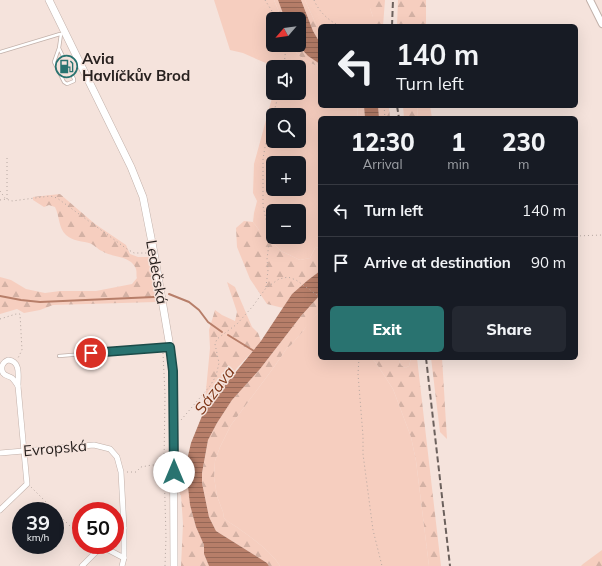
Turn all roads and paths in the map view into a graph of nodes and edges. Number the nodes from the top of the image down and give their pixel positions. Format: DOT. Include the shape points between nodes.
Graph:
graph roads {
  1 [pos="49,0"];
  2 [pos="265,0"];
  3 [pos="314,0"];
  4 [pos="590,0"];
  5 [pos="273,12"];
  6 [pos="336,24"];
  7 [pos="602,24"];
  8 [pos="62,33"];
  9 [pos="59,48"];
  10 [pos="0,52"];
  11 [pos="266,140"];
  12 [pos="8,158"];
  13 [pos="0,191"];
  14 [pos="6,199"];
  15 [pos="0,200"];
  16 [pos="602,235"];
  17 [pos="578,236"];
  18 [pos="154,253"];
  19 [pos="266,288"];
  20 [pos="318,296"];
  21 [pos="0,319"];
  22 [pos="167,348"];
  23 [pos="59,356"];
  24 [pos="359,360"];
  25 [pos="16,363"];
  26 [pos="18,386"];
  27 [pos="174,428"];
  28 [pos="24,451"];
  29 [pos="0,454"];
  30 [pos="164,465"];
  31 [pos="121,472"];
  32 [pos="27,484"];
  33 [pos="46,502"];
  34 [pos="123,502"];
  35 [pos="0,510"];
  36 [pos="64,520"];
  37 [pos="72,528"];
  38 [pos="94,554"];
  39 [pos="117,554"];
  40 [pos="124,554"];
  41 [pos="124,558"];
  42 [pos="82,566"];
  43 [pos="122,566"];
  44 [pos="165,566"];
  45 [pos="174,566"];
  46 [pos="382,566"];
  1 -- 8 [label="main road, Ledečská"];
  2 -- 5 [label="path"];
  3 -- 6 [label="path" via="326,17"];
  4 -- 7 [label="street"];
  8 -- 9 [label="lane"];
  8 -- 10 [label="lane"];
  8 -- 18 [label="main road, Ledečská" via="131,167 143,197"];
  9 -- 9 [label="lane" via="74,79 67,84 54,62"];
  11 -- 19 [label="path" via="263,159 263,206 269,243"];
  12 -- 14 [label="path"];
  13 -- 14 [label="path"];
  14 -- 15 [label="path"];
  14 -- 18 [label="path" via="50,196 57,198 134,253"];
  16 -- 17 [label="path"];
  18 -- 22 [label="main road, Ledečská"];
  19 -- 20 [label="path" via="279,279 288,277"];
  19 -- 27 [label="path" via="237,324 217,339 219,363 216,376"];
  21 -- 25 [label="path" via="20,314 22,350"];
  22 -- 23 [label="lane"];
  22 -- 27 [label="main road, Ledečská" via="173,371"];
  22 -- 30 [label="path"];
  24 -- 46 [label="path" via="363,454 373,530"];
  25 -- 26 [label="street"];
  25 -- 26 [label="street" via="8,360 3,362 1,368"];
  26 -- 28 [label="street"];
  27 -- 45 [label="main road, Ledečská"];
  28 -- 29 [label="street, Evropská"];
  28 -- 31 [label="street, Evropská" via="94,445 110,449 117,457"];
  28 -- 32 [label="street"];
  30 -- 31 [label="path" via="141,467 136,472"];
  30 -- 44 [label="path"];
  31 -- 34 [label="street, Evropská"];
  32 -- 33 [label="path"];
  32 -- 35 [label="street"];
  36 -- 37 [label="path"];
  38 -- 42 [label="street"];
  39 -- 41 [label="street"];
  40 -- 41 [label="street, Evropská"];
  41 -- 43 [label="street, Evropská"];
}
